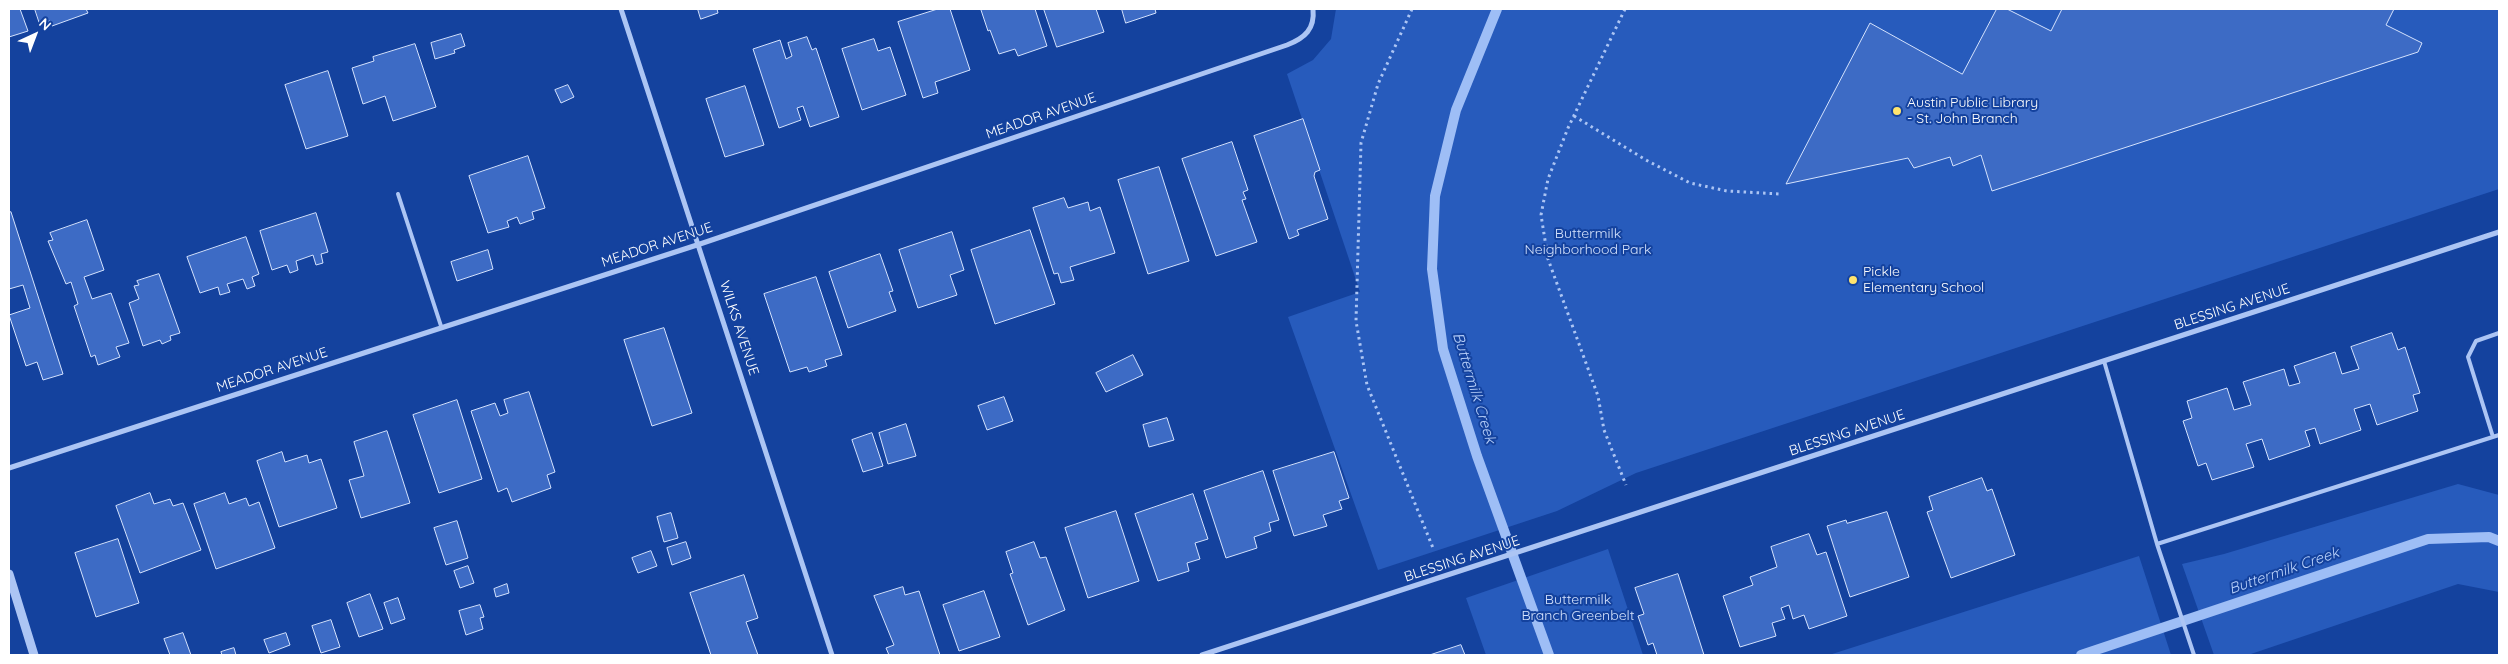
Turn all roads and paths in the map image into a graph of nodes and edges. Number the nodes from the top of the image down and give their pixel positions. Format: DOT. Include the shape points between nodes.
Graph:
graph roads {
  1 [pos="621,9"];
  2 [pos="1313,9"];
  3 [pos="1412,9"];
  4 [pos="1626,9"];
  5 [pos="1574,116"];
  6 [pos="398,194"];
  7 [pos="1779,194"];
  8 [pos="2499,232"];
  9 [pos="700,244"];
  10 [pos="441,326"];
  11 [pos="2499,333"];
  12 [pos="2104,361"];
  13 [pos="2499,435"];
  14 [pos="2493,437"];
  15 [pos="9,468"];
  16 [pos="1626,485"];
  17 [pos="2157,544"];
  18 [pos="1433,548"];
  19 [pos="9,574"];
  20 [pos="34,655"];
  21 [pos="832,655"];
  22 [pos="1202,655"];
  23 [pos="2194,655"];
  1 -- 9 [label="street, WILKS AVENUE"];
  2 -- 9 [label="street, MEADOR AVENUE" via="1308,32 1287,45"];
  3 -- 18 [label="path" via="1378,84 1360,143 1356,321 1367,384"];
  4 -- 5 [label="path"];
  5 -- 7 [label="path" via="1690,183 1727,191"];
  5 -- 16 [label="path" via="1548,179 1541,215 1548,259 1598,396 1604,430"];
  6 -- 10 [label="lane"];
  8 -- 12 [label="street, BLESSING AVENUE"];
  9 -- 10 [label="street, MEADOR AVENUE"];
  9 -- 21 [label="street, WILKS AVENUE"];
  10 -- 15 [label="street, MEADOR AVENUE"];
  11 -- 14 [label="lane" via="2476,341 2468,357"];
  12 -- 17 [label="lane"];
  12 -- 22 [label="street, BLESSING AVENUE"];
  13 -- 14 [label="lane"];
  14 -- 17 [label="lane"];
  17 -- 23 [label="lane"];
  19 -- 20 [label="street"];
}
